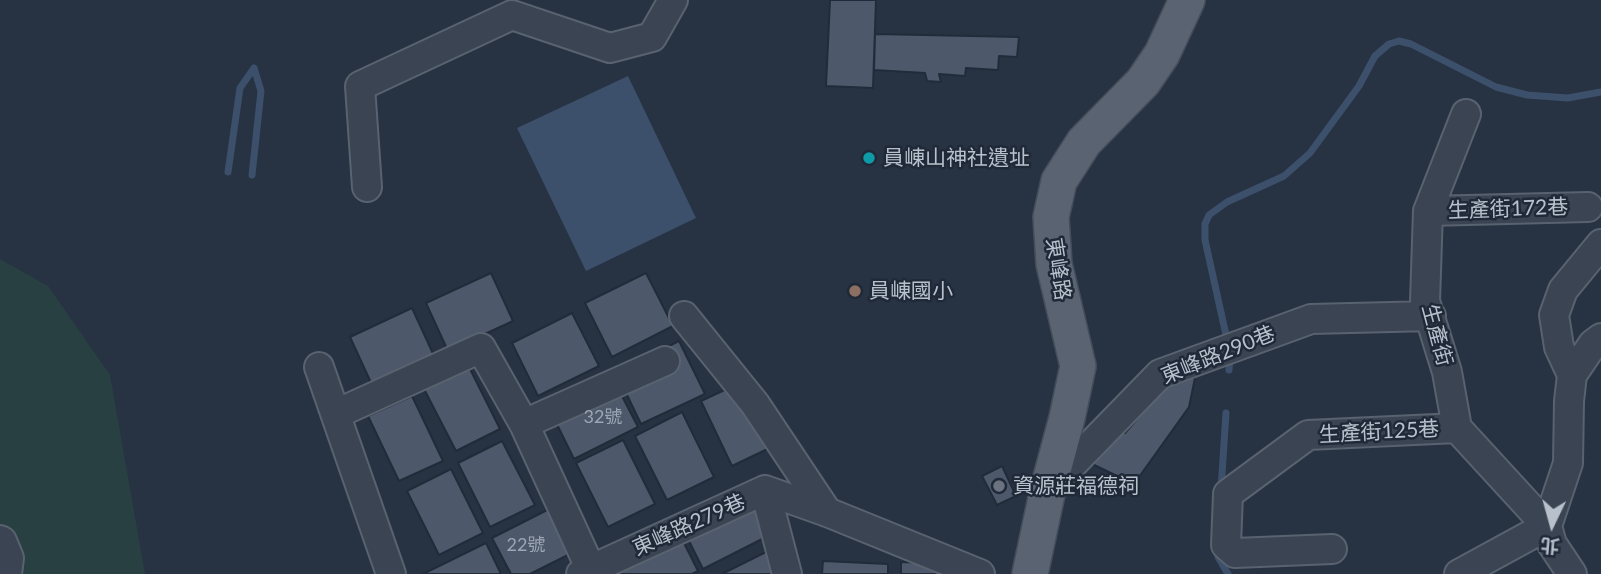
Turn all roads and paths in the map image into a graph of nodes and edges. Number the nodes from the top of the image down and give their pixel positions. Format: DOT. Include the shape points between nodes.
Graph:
graph roads {
  1 [pos="673,0"];
  2 [pos="1187,0"];
  3 [pos="1466,114"];
  4 [pos="368,187"];
  5 [pos="1588,207"];
  6 [pos="1428,211"];
  7 [pos="1601,244"];
  8 [pos="684,316"];
  9 [pos="1431,316"];
  10 [pos="1598,346"];
  11 [pos="665,361"];
  12 [pos="319,367"];
  13 [pos="1572,375"];
  14 [pos="336,414"];
  15 [pos="524,424"];
  16 [pos="1457,428"];
  17 [pos="1048,489"];
  18 [pos="765,490"];
  19 [pos="827,512"];
  20 [pos="1547,526"];
  21 [pos="0,540"];
  22 [pos="1332,549"];
  23 [pos="588,572"];
  24 [pos="7,574"];
  25 [pos="391,574"];
  26 [pos="787,574"];
  27 [pos="980,574"];
  28 [pos="1030,574"];
  29 [pos="1459,574"];
  30 [pos="1572,574"];
  1 -- 4 [label="street" via="652,37 610,48 512,15 360,86"];
  2 -- 17 [label="main road, 東峰路" via="1162,54 1143,82 1084,142 1059,181 1051,217 1054,264 1078,366"];
  3 -- 6 [label="street, 生產街"];
  5 -- 6 [label="street, 生產街172巷"];
  6 -- 9 [label="street, 生產街" via="1425,301"];
  7 -- 13 [label="street" via="1563,290 1555,315 1559,346"];
  8 -- 19 [label="street" via="755,404"];
  9 -- 16 [label="street, 生產街"];
  9 -- 17 [label="street, 東峰路290巷" via="1311,319 1160,374"];
  10 -- 13 [label="street"];
  11 -- 15 [label="street"];
  12 -- 14 [label="street"];
  13 -- 20 [label="street" via="1568,463"];
  14 -- 15 [label="street, 東峰路279巷" via="481,348"];
  14 -- 25 [label="street"];
  15 -- 23 [label="street, 東峰路279巷"];
  16 -- 20 [label="street"];
  16 -- 22 [label="street, 生產街125巷" via="1308,435 1228,494 1226,545 1235,553"];
  17 -- 28 [label="main road, 東峰路"];
  18 -- 19 [label="street, 東峰路279巷"];
  18 -- 23 [label="street, 東峰路279巷"];
  18 -- 26 [label="street"];
  19 -- 27 [label="street, 東峰路279巷"];
  20 -- 29 [label="street"];
  20 -- 30 [label="street" via="1552,544"];
  21 -- 24 [label="street" via="9,558"];
}
